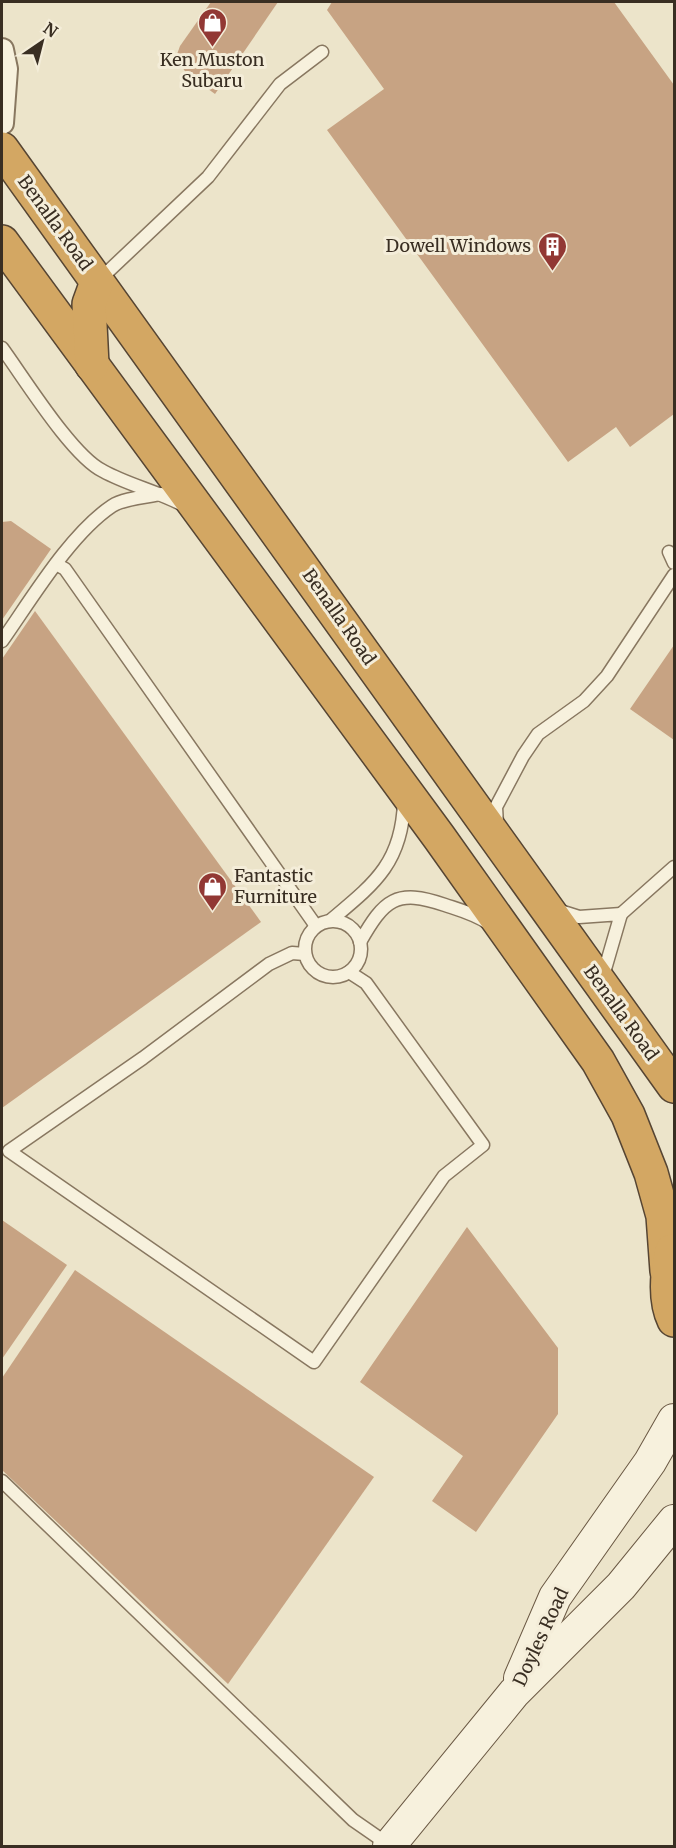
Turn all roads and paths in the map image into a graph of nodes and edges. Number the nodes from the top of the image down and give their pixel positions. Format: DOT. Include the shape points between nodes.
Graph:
graph roads {
  1 [pos="2,50"];
  2 [pos="322,52"];
  3 [pos="2,123"];
  4 [pos="2,149"];
  5 [pos="2,242"];
  6 [pos="97,282"];
  7 [pos="2,348"];
  8 [pos="92,365"];
  9 [pos="162,494"];
  10 [pos="202,515"];
  11 [pos="56,564"];
  12 [pos="675,575"];
  13 [pos="2,641"];
  14 [pos="404,790"];
  15 [pos="498,841"];
  16 [pos="675,867"];
  17 [pos="545,906"];
  18 [pos="621,914"];
  19 [pos="331,920"];
  20 [pos="316,926"];
  21 [pos="514,941"];
  22 [pos="360,942"];
  23 [pos="305,954"];
  24 [pos="349,972"];
  25 [pos="602,987"];
  26 [pos="675,1086"];
  27 [pos="675,1238"];
  28 [pos="667,1271"];
  29 [pos="674,1320"];
  30 [pos="675,1420"];
  31 [pos="2,1480"];
  32 [pos="675,1521"];
  33 [pos="514,1692"];
  34 [pos="389,1846"];
  1 -- 3 [label="street" via="6,69"];
  2 -- 6 [label="lane" via="280,84 208,177"];
  4 -- 6 [label="highway, Benalla Road"];
  5 -- 8 [label="highway"];
  6 -- 8 [label="highway" via="89,304"];
  6 -- 15 [label="highway, Benalla Road"];
  7 -- 9 [label="lane" via="79,453 102,471"];
  8 -- 10 [label="highway"];
  9 -- 10 [label="lane"];
  9 -- 11 [label="lane" via="114,505"];
  10 -- 14 [label="highway"];
  11 -- 13 [label="lane"];
  11 -- 20 [label="lane" via="72,578"];
  12 -- 15 [label="lane" via="607,676 584,701 538,734 523,756 496,807"];
  14 -- 19 [label="lane" via="403,826 392,859 375,883"];
  14 -- 21 [label="highway"];
  15 -- 17 [label="highway, Benalla Road"];
  16 -- 18 [label="lane"];
  17 -- 18 [label="lane" via="579,917"];
  17 -- 25 [label="highway, Benalla Road"];
  18 -- 25 [label="lane" via="604,964"];
  19 -- 20 [label="lane"];
  19 -- 22 [label="lane" via="346,924"];
  20 -- 23 [label="lane" via="306,938"];
  21 -- 22 [label="lane" via="478,916 423,897 397,898 376,914"];
  21 -- 28 [label="highway" via="598,1061 628,1115 663,1216"];
  22 -- 24 [label="lane" via="359,959"];
  23 -- 24 [label="lane" via="314,970 322,975"];
  23 -- 24 [label="lane" via="292,953 269,964 9,1151 314,1362 444,1176 483,1145 366,982"];
  25 -- 26 [label="highway, Benalla Road"];
  27 -- 28 [label="highway"];
  28 -- 29 [label="highway"];
  30 -- 33 [label="main road, Doyles Road" via="555,1597"];
  31 -- 34 [label="lane" via="353,1820"];
  32 -- 33 [label="main road, Doyles Road" via="621,1586"];
  33 -- 34 [label="main road"];
}
